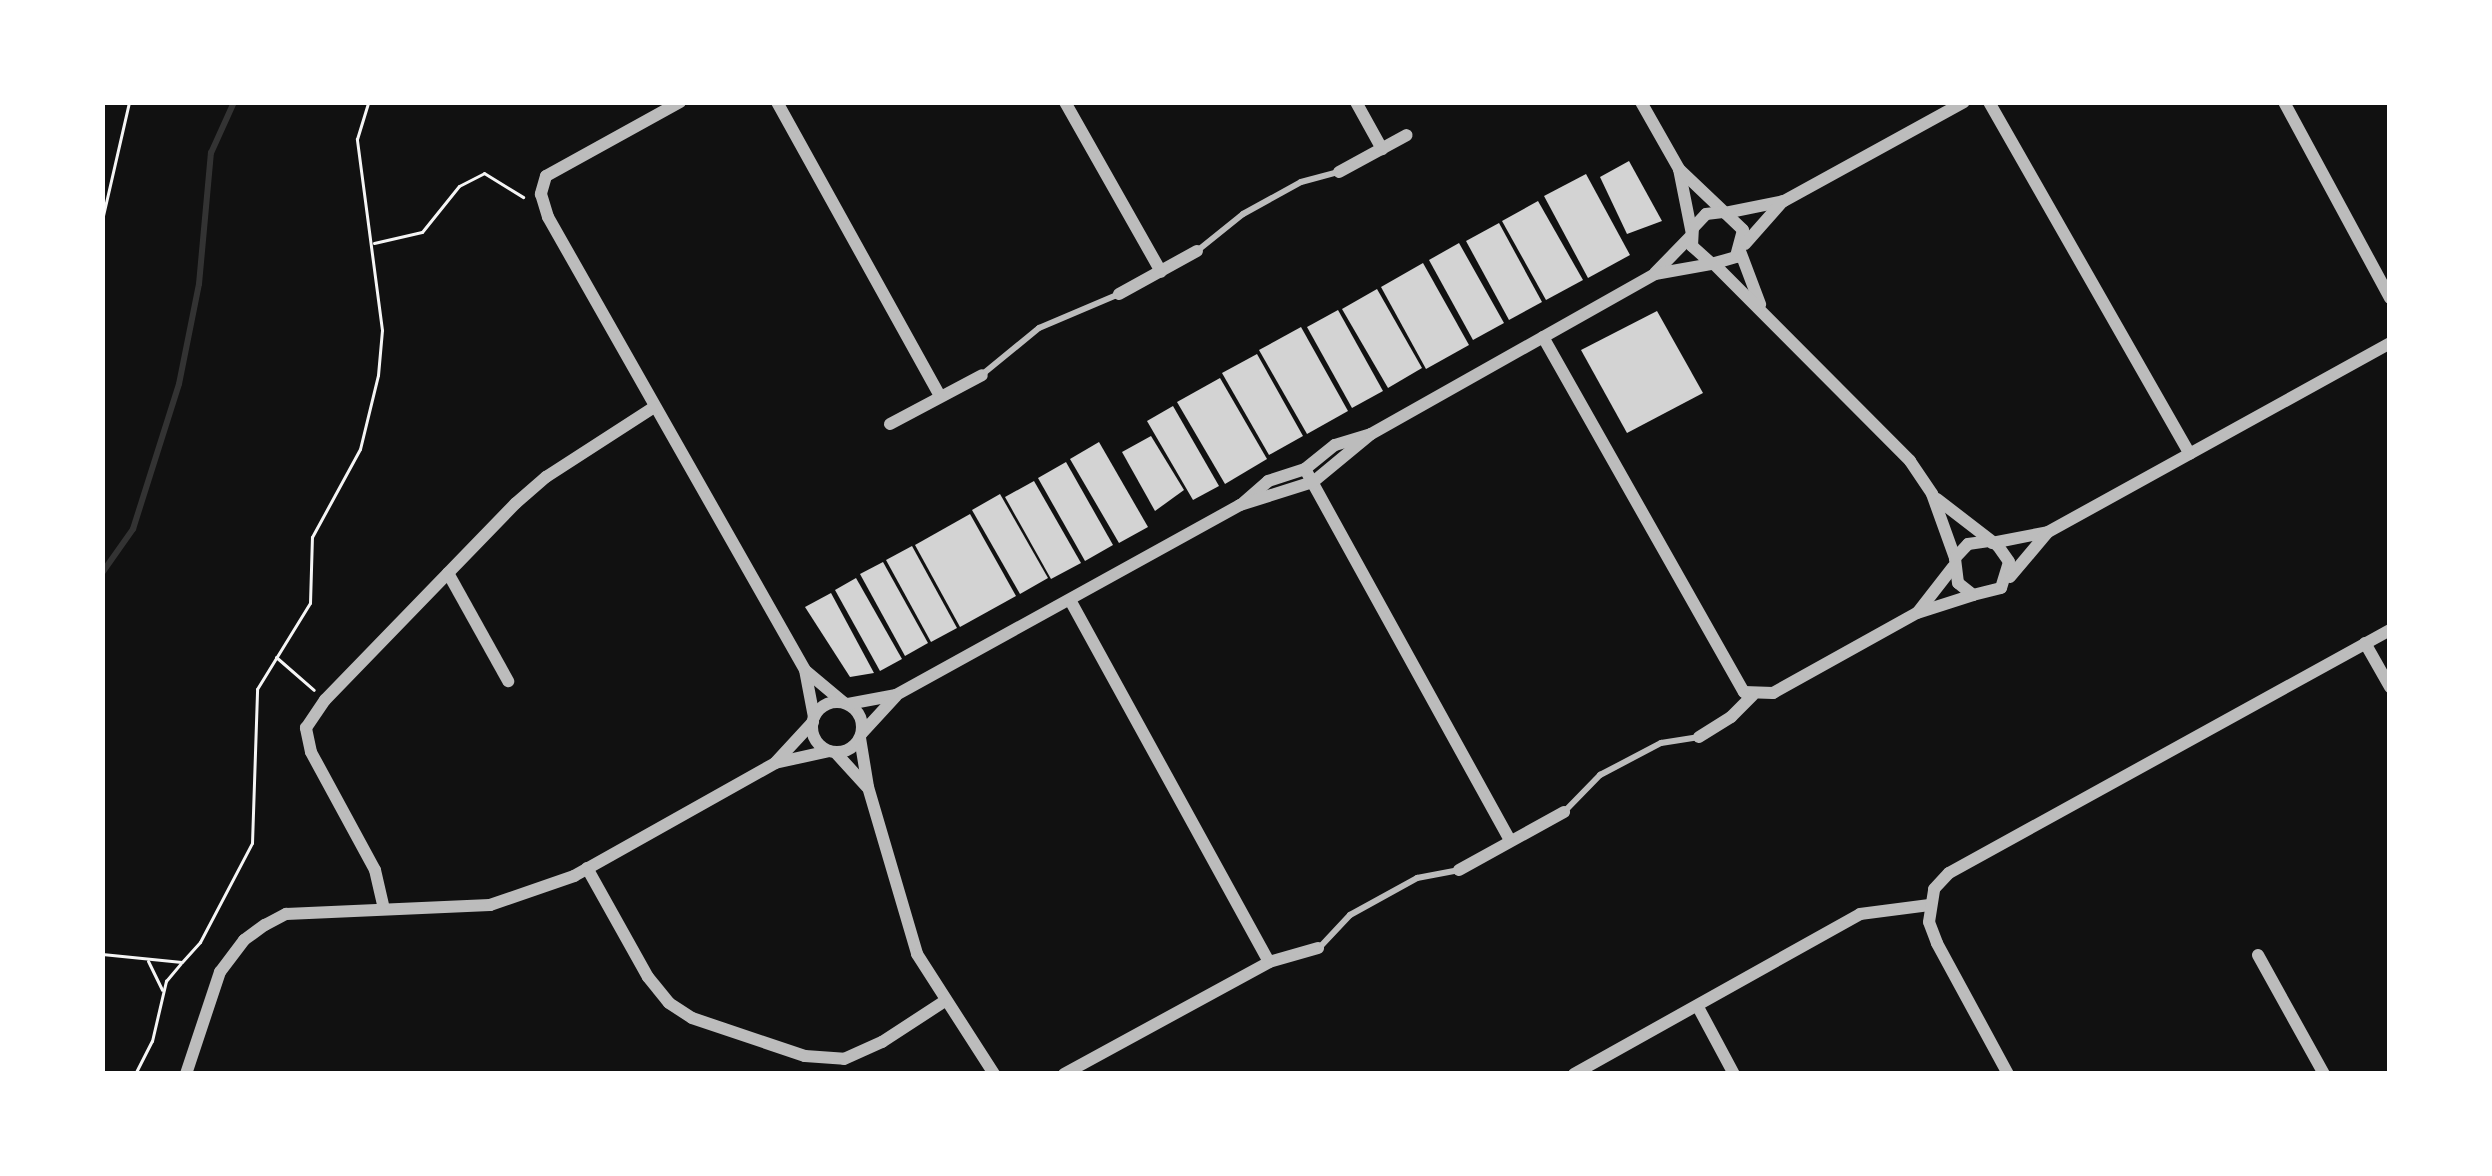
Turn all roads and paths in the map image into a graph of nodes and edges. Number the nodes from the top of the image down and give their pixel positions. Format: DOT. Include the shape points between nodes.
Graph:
graph roads {
  1 [pos="129,102"];
  2 [pos="368,102"];
  3 [pos="680,102"];
  4 [pos="777,102"];
  5 [pos="1066,102"];
  6 [pos="1356,102"];
  7 [pos="1642,102"];
  8 [pos="1964,102"];
  9 [pos="1989,102"];
  10 [pos="2284,102"];
  11 [pos="1407,135"];
  12 [pos="1382,149"];
  13 [pos="1678,169"];
  14 [pos="1340,172"];
  15 [pos="542,199"];
  16 [pos="1784,201"];
  17 [pos="1724,213"];
  18 [pos="102,220"];
  19 [pos="1692,236"];
  20 [pos="373,244"];
  21 [pos="1197,251"];
  22 [pos="1741,251"];
  23 [pos="1713,264"];
  24 [pos="1161,272"];
  25 [pos="1654,274"];
  26 [pos="1119,294"];
  27 [pos="2390,298"];
  28 [pos="1762,310"];
  29 [pos="1543,337"];
  30 [pos="2390,343"];
  31 [pos="982,375"];
  32 [pos="940,396"];
  33 [pos="654,406"];
  34 [pos="890,424"];
  35 [pos="2190,454"];
  36 [pos="1309,475"];
  37 [pos="1932,494"];
  38 [pos="2048,532"];
  39 [pos="1991,542"];
  40 [pos="1954,562"];
  41 [pos="448,573"];
  42 [pos="2007,580"];
  43 [pos="1972,595"];
  44 [pos="1070,600"];
  45 [pos="1917,613"];
  46 [pos="2390,630"];
  47 [pos="2365,644"];
  48 [pos="274,656"];
  49 [pos="805,670"];
  50 [pos="508,680"];
  51 [pos="2390,687"];
  52 [pos="896,695"];
  53 [pos="1753,695"];
  54 [pos="325,700"];
  55 [pos="846,703"];
  56 [pos="814,720"];
  57 [pos="861,735"];
  58 [pos="1699,736"];
  59 [pos="833,751"];
  60 [pos="775,763"];
  61 [pos="868,788"];
  62 [pos="1564,812"];
  63 [pos="1510,840"];
  64 [pos="587,868"];
  65 [pos="1459,870"];
  66 [pos="1929,905"];
  67 [pos="384,909"];
  68 [pos="1318,948"];
  69 [pos="102,954"];
  70 [pos="2258,955"];
  71 [pos="147,959"];
  72 [pos="182,962"];
  73 [pos="1269,962"];
  74 [pos="163,994"];
  75 [pos="945,1001"];
  76 [pos="1698,1007"];
  77 [pos="135,1074"];
  78 [pos="186,1074"];
  79 [pos="994,1074"];
  80 [pos="1064,1074"];
  81 [pos="1574,1074"];
  82 [pos="1734,1074"];
  83 [pos="2008,1074"];
  84 [pos="2324,1074"];
  1 -- 18 [label="path"];
  2 -- 20 [label="path" via="357,139"];
  3 -- 15 [label="street" via="546,176"];
  4 -- 32 [label="street"];
  5 -- 24 [label="street"];
  6 -- 12 [label="street"];
  7 -- 13 [label="street"];
  8 -- 16 [label="street"];
  9 -- 35 [label="street"];
  10 -- 27 [label="street"];
  11 -- 12 [label="street"];
  12 -- 14 [label="street"];
  13 -- 17 [label="street"];
  13 -- 19 [label="street"];
  14 -- 21 [label="lane" via="1301,182 1243,214"];
  15 -- 20 [label="path" via="528,200 484,173 459,187 422,232"];
  15 -- 33 [label="street"];
  16 -- 17 [label="street"];
  16 -- 22 [label="street"];
  17 -- 19 [label="street" via="1706,214"];
  17 -- 22 [label="street" via="1743,230"];
  19 -- 23 [label="street" via="1697,254"];
  19 -- 25 [label="street"];
  20 -- 48 [label="path" via="382,330 370,416 351,470 312,537 310,603"];
  21 -- 24 [label="street"];
  22 -- 23 [label="street"];
  22 -- 28 [label="street"];
  23 -- 25 [label="street"];
  23 -- 28 [label="street"];
  24 -- 26 [label="street"];
  25 -- 29 [label="street"];
  26 -- 31 [label="lane" via="1039,328"];
  28 -- 37 [label="street" via="1882,430"];
  29 -- 36 [label="street"];
  29 -- 53 [label="street" via="1735,682"];
  30 -- 35 [label="street"];
  31 -- 32 [label="street"];
  32 -- 34 [label="street"];
  33 -- 41 [label="street" via="546,477"];
  33 -- 49 [label="street"];
  35 -- 38 [label="street"];
  36 -- 44 [label="street"];
  36 -- 63 [label="street"];
  37 -- 39 [label="street"];
  37 -- 40 [label="street"];
  38 -- 39 [label="street"];
  38 -- 42 [label="street"];
  39 -- 40 [label="street" via="1968,544"];
  39 -- 42 [label="street" via="2009,562"];
  40 -- 43 [label="street" via="1958,584"];
  40 -- 45 [label="street"];
  41 -- 50 [label="street"];
  41 -- 54 [label="street"];
  42 -- 43 [label="street" via="1993,594"];
  43 -- 45 [label="street"];
  44 -- 52 [label="street"];
  44 -- 73 [label="street"];
  45 -- 53 [label="street" via="1773,693"];
  46 -- 47 [label="street"];
  47 -- 51 [label="street"];
  47 -- 66 [label="street" via="1949,873"];
  48 -- 54 [label="path"];
  48 -- 72 [label="path" via="253,713 252,843"];
  49 -- 55 [label="street"];
  49 -- 56 [label="street"];
  52 -- 55 [label="street"];
  52 -- 57 [label="street"];
  53 -- 58 [label="street"];
  54 -- 67 [label="street" via="306,728 310,752 375,870"];
  55 -- 56 [label="street" via="826,705"];
  55 -- 57 [label="street" via="860,716"];
  56 -- 59 [label="street" via="816,740"];
  56 -- 60 [label="street"];
  57 -- 59 [label="street"];
  57 -- 61 [label="street"];
  58 -- 62 [label="lane" via="1661,743 1623,763"];
  59 -- 60 [label="street"];
  59 -- 61 [label="street"];
  60 -- 64 [label="street"];
  61 -- 75 [label="street" via="917,954"];
  62 -- 63 [label="street"];
  63 -- 65 [label="street"];
  64 -- 67 [label="street" via="490,905"];
  64 -- 75 [label="street" via="648,977 692,1018 806,1056 844,1059"];
  65 -- 68 [label="lane" via="1385,895 1350,915"];
  66 -- 76 [label="street" via="1860,914"];
  66 -- 83 [label="street" via="1937,943"];
  67 -- 78 [label="street" via="286,914 244,940 220,972"];
  68 -- 73 [label="street"];
  69 -- 71 [label="path"];
  70 -- 84 [label="street"];
  71 -- 72 [label="path"];
  71 -- 74 [label="path"];
  72 -- 74 [label="path"];
  73 -- 80 [label="street"];
  74 -- 77 [label="path"];
  75 -- 79 [label="street"];
  76 -- 81 [label="street"];
  76 -- 82 [label="street"];
}
